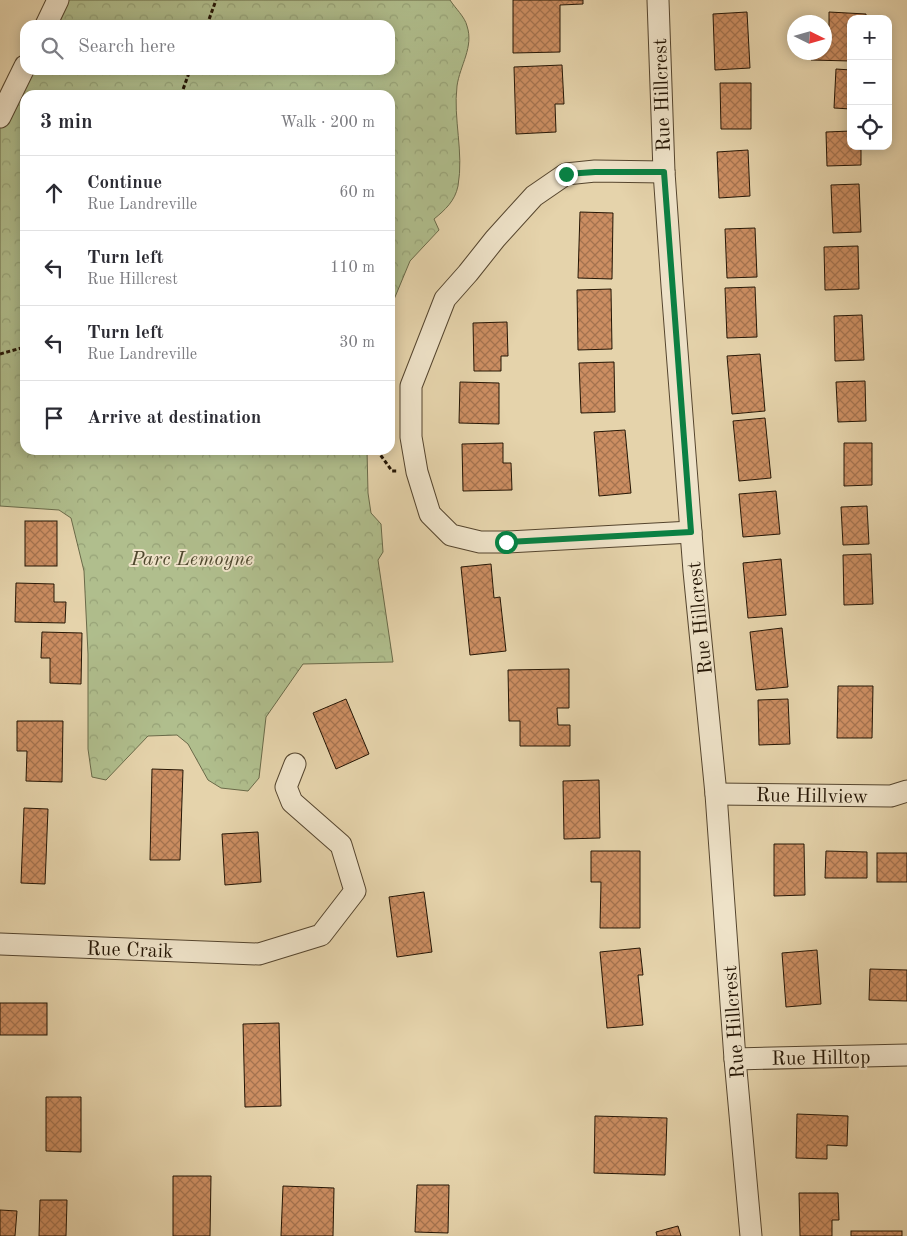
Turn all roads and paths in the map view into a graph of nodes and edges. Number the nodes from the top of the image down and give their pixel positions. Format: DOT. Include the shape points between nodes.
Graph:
graph roads {
  1 [pos="58,0"];
  2 [pos="216,0"];
  3 [pos="658,0"];
  4 [pos="48,20"];
  5 [pos="209,20"];
  6 [pos="20,75"];
  7 [pos="188,75"];
  8 [pos="183,90"];
  9 [pos="0,116"];
  10 [pos="664,172"];
  11 [pos="20,348"];
  12 [pos="0,354"];
  13 [pos="691,532"];
  14 [pos="294,764"];
  15 [pos="907,791"];
  16 [pos="716,794"];
  17 [pos="0,944"];
  18 [pos="907,1055"];
  19 [pos="735,1060"];
  20 [pos="751,1236"];
  1 -- 4 [label="street"];
  2 -- 5 [label="path"];
  3 -- 10 [label="street, Rue Hillcrest"];
  6 -- 9 [label="street"];
  7 -- 8 [label="path"];
  10 -- 13 [label="street, Rue Hillcrest"];
  10 -- 13 [label="street" via="566,174 534,196 445,299 411,386 411,437 417,472 430,514 451,535 480,542 506,542"];
  11 -- 12 [label="path"];
  13 -- 16 [label="street, Rue Hillcrest"];
  14 -- 17 [label="street, Rue Craik" via="286,787 292,802 341,845 355,892 321,935 259,954"];
  15 -- 16 [label="street, Rue Hillview" via="891,796"];
  16 -- 19 [label="street, Rue Hillcrest"];
  18 -- 19 [label="street, Rue Hilltop"];
  19 -- 20 [label="street, Rue Hillcrest"];
}
